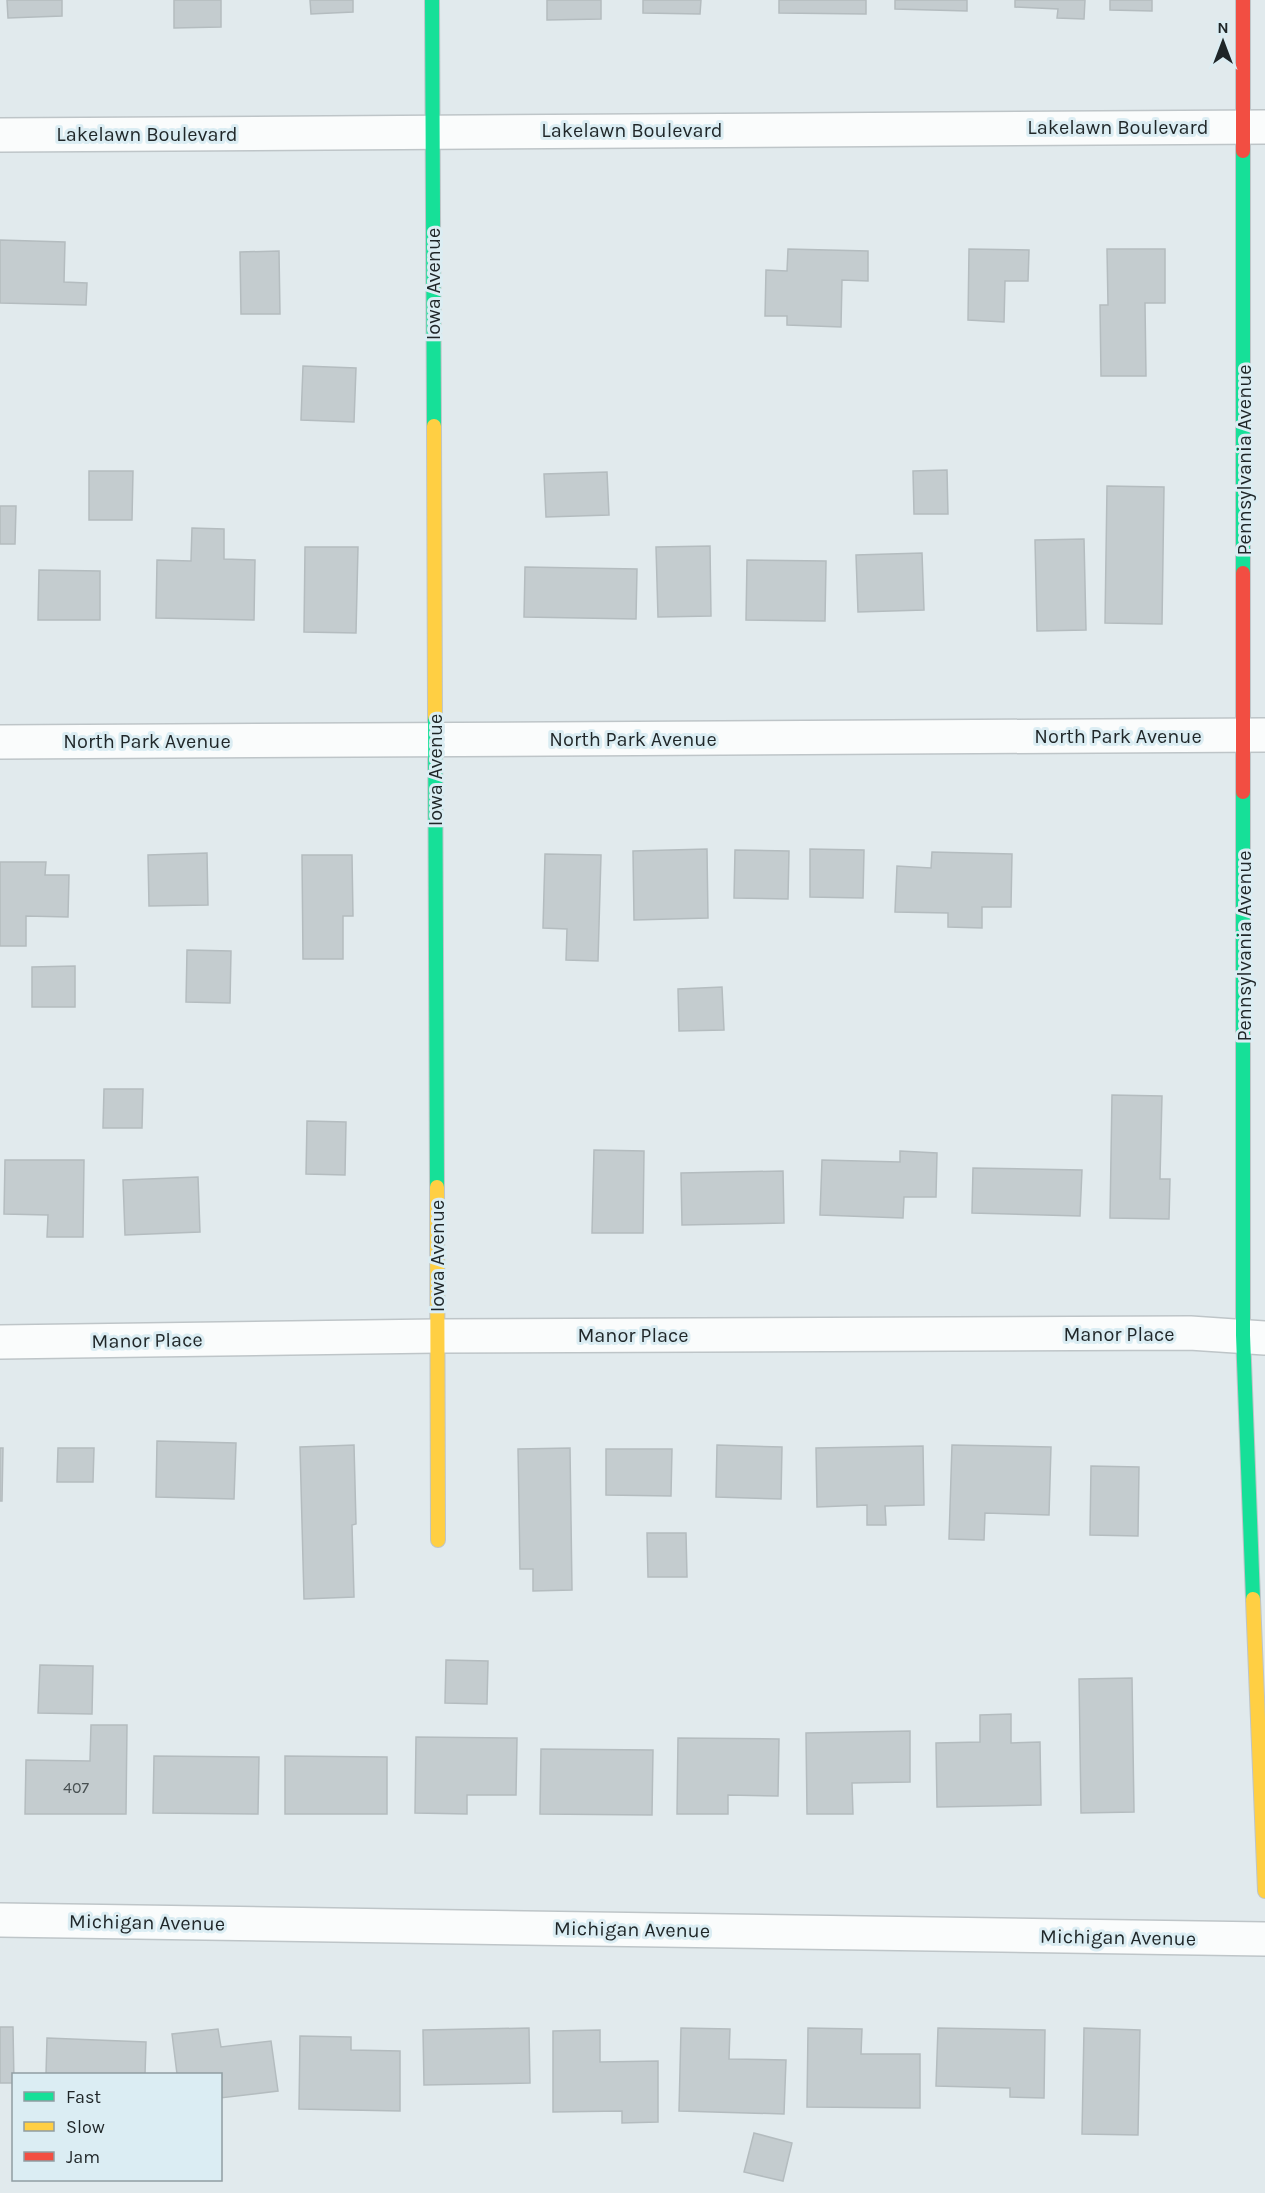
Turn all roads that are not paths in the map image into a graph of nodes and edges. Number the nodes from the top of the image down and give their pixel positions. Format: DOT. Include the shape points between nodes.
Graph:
graph roads {
  1 [pos="432,0"];
  2 [pos="1243,0"];
  3 [pos="1254,127"];
  4 [pos="432,132"];
  5 [pos="0,135"];
  6 [pos="1255,735"];
  7 [pos="435,740"];
  8 [pos="0,741"];
  9 [pos="437,1336"];
  10 [pos="1254,1337"];
  11 [pos="0,1342"];
  12 [pos="438,1540"];
  13 [pos="1265,1891"];
  14 [pos="0,1920"];
  15 [pos="1265,1939"];
  1 -- 4 [label="street, Iowa Avenue"];
  2 -- 3 [label="street, Pennsylvania Avenue"];
  3 -- 4 [label="street, Lakelawn Boulevard"];
  3 -- 6 [label="street, Pennsylvania Avenue"];
  4 -- 5 [label="street, Lakelawn Boulevard"];
  4 -- 7 [label="street, Iowa Avenue"];
  6 -- 7 [label="street, North Park Avenue"];
  6 -- 10 [label="street, Pennsylvania Avenue"];
  7 -- 8 [label="street, North Park Avenue"];
  7 -- 9 [label="street, Iowa Avenue"];
  9 -- 10 [label="street, Manor Place"];
  9 -- 11 [label="street, Manor Place"];
  9 -- 12 [label="street, Iowa Avenue"];
  10 -- 13 [label="street, Pennsylvania Avenue"];
  14 -- 15 [label="street, Michigan Avenue"];
}
